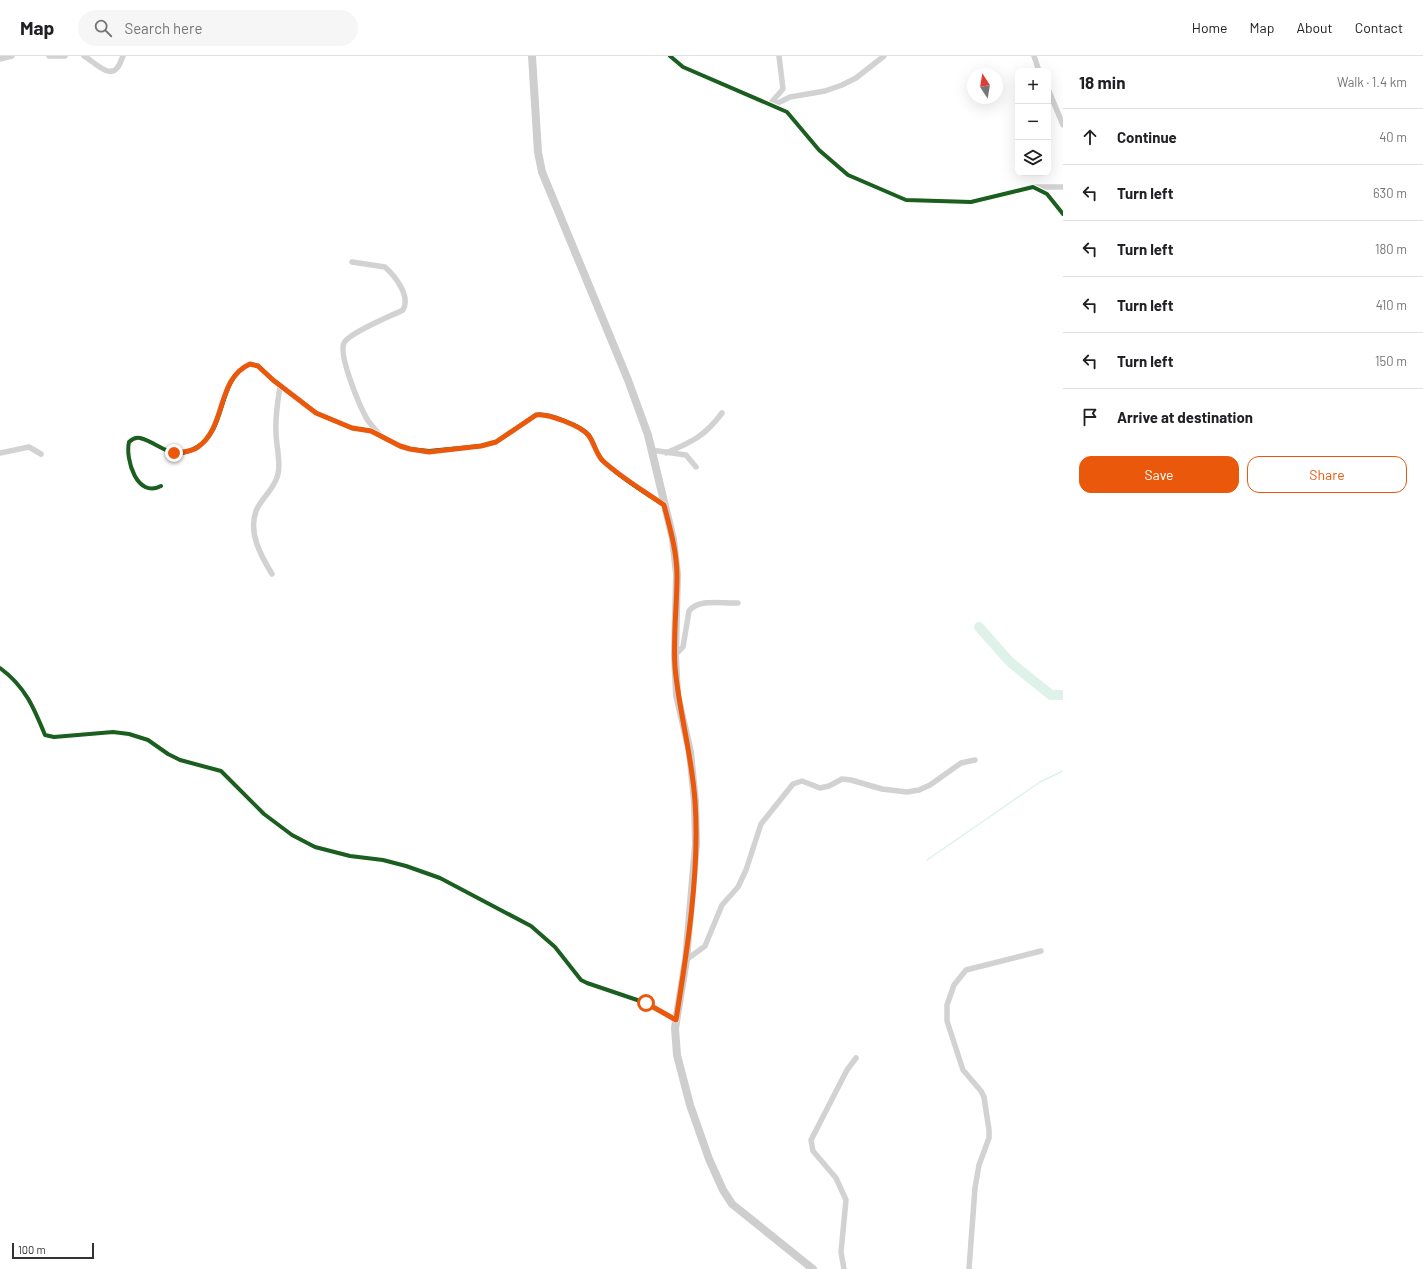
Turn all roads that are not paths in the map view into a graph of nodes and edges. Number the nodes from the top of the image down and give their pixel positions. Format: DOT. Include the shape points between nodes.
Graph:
graph roads {
  1 [pos="12,56"];
  2 [pos="48,56"];
  3 [pos="65,56"];
  4 [pos="84,56"];
  5 [pos="123,56"];
  6 [pos="532,56"];
  7 [pos="670,56"];
  8 [pos="778,56"];
  9 [pos="884,56"];
  10 [pos="1035,56"];
  11 [pos="0,59"];
  12 [pos="1038,68"];
  13 [pos="1051,96"];
  14 [pos="771,105"];
  15 [pos="1063,125"];
  16 [pos="1033,187"];
  17 [pos="1063,187"];
  18 [pos="1063,214"];
  19 [pos="352,262"];
  20 [pos="280,386"];
  21 [pos="722,413"];
  22 [pos="383,438"];
  23 [pos="652,450"];
  24 [pos="0,452"];
  25 [pos="666,453"];
  26 [pos="41,454"];
  27 [pos="696,467"];
  28 [pos="161,486"];
  29 [pos="664,505"];
  30 [pos="272,574"];
  31 [pos="738,603"];
  32 [pos="674,655"];
  33 [pos="0,668"];
  34 [pos="975,760"];
  35 [pos="1041,951"];
  36 [pos="686,960"];
  37 [pos="676,1020"];
  38 [pos="856,1058"];
  39 [pos="813,1269"];
  40 [pos="844,1269"];
  41 [pos="969,1269"];
  1 -- 11 [label="street"];
  2 -- 3 [label="street"];
  4 -- 5 [label="street" via="106,71 117,69"];
  6 -- 23 [label="main road" via="538,152 542,172 628,380"];
  7 -- 14 [label="street" via="683,67"];
  8 -- 14 [label="street" via="783,89"];
  9 -- 14 [label="street" via="856,78 842,85 825,92 790,97"];
  10 -- 12 [label="street"];
  13 -- 15 [label="street"];
  14 -- 16 [label="street" via="786,112 819,150 848,175 906,200 971,202"];
  16 -- 17 [label="street"];
  16 -- 18 [label="street" via="1047,194"];
  19 -- 22 [label="street" via="385,267 397,282 405,300 403,310 357,333 344,342 342,349 347,369 367,419"];
  20 -- 22 [label="street" via="316,413 352,428 371,431"];
  20 -- 28 [label="street" via="258,366 250,364 235,374 223,400 214,430 198,447 174,453 139,437 132,439 128,446 135,478 149,489 155,490"];
  20 -- 30 [label="street" via="276,419 278,473 268,495 256,511 254,524 255,540"];
  21 -- 25 [label="street" via="698,438"];
  22 -- 29 [label="street" via="400,446 429,452 481,446 496,442 536,415 549,415 586,433 602,459"];
  23 -- 25 [label="street"];
  23 -- 29 [label="main road"];
  24 -- 26 [label="street" via="29,447"];
  25 -- 27 [label="street" via="686,455"];
  29 -- 32 [label="main road" via="677,574"];
  31 -- 32 [label="street" via="692,606 683,647"];
  32 -- 36 [label="main road" via="677,695 690,752 695,802 696,844"];
  33 -- 37 [label="street" via="30,699 45,735 54,737 113,732 129,734 148,740 180,760 220,771 264,814 292,835 315,847 350,856 383,860 440,878 531,926 555,947 581,980 646,1003"];
  34 -- 36 [label="street" via="961,763 930,785 907,792 842,779 820,788 802,781 793,784 761,824 746,870 738,887 722,905 705,946"];
  35 -- 41 [label="street" via="966,970 960,974 954,985 947,1006 947,1021 963,1070 984,1097 989,1130 975,1188"];
  36 -- 37 [label="main road"];
  37 -- 39 [label="main road" via="677,1055 690,1105 723,1190 732,1204"];
  38 -- 40 [label="street" via="847,1070 811,1140 813,1151 836,1178 846,1200 841,1252"];
}
